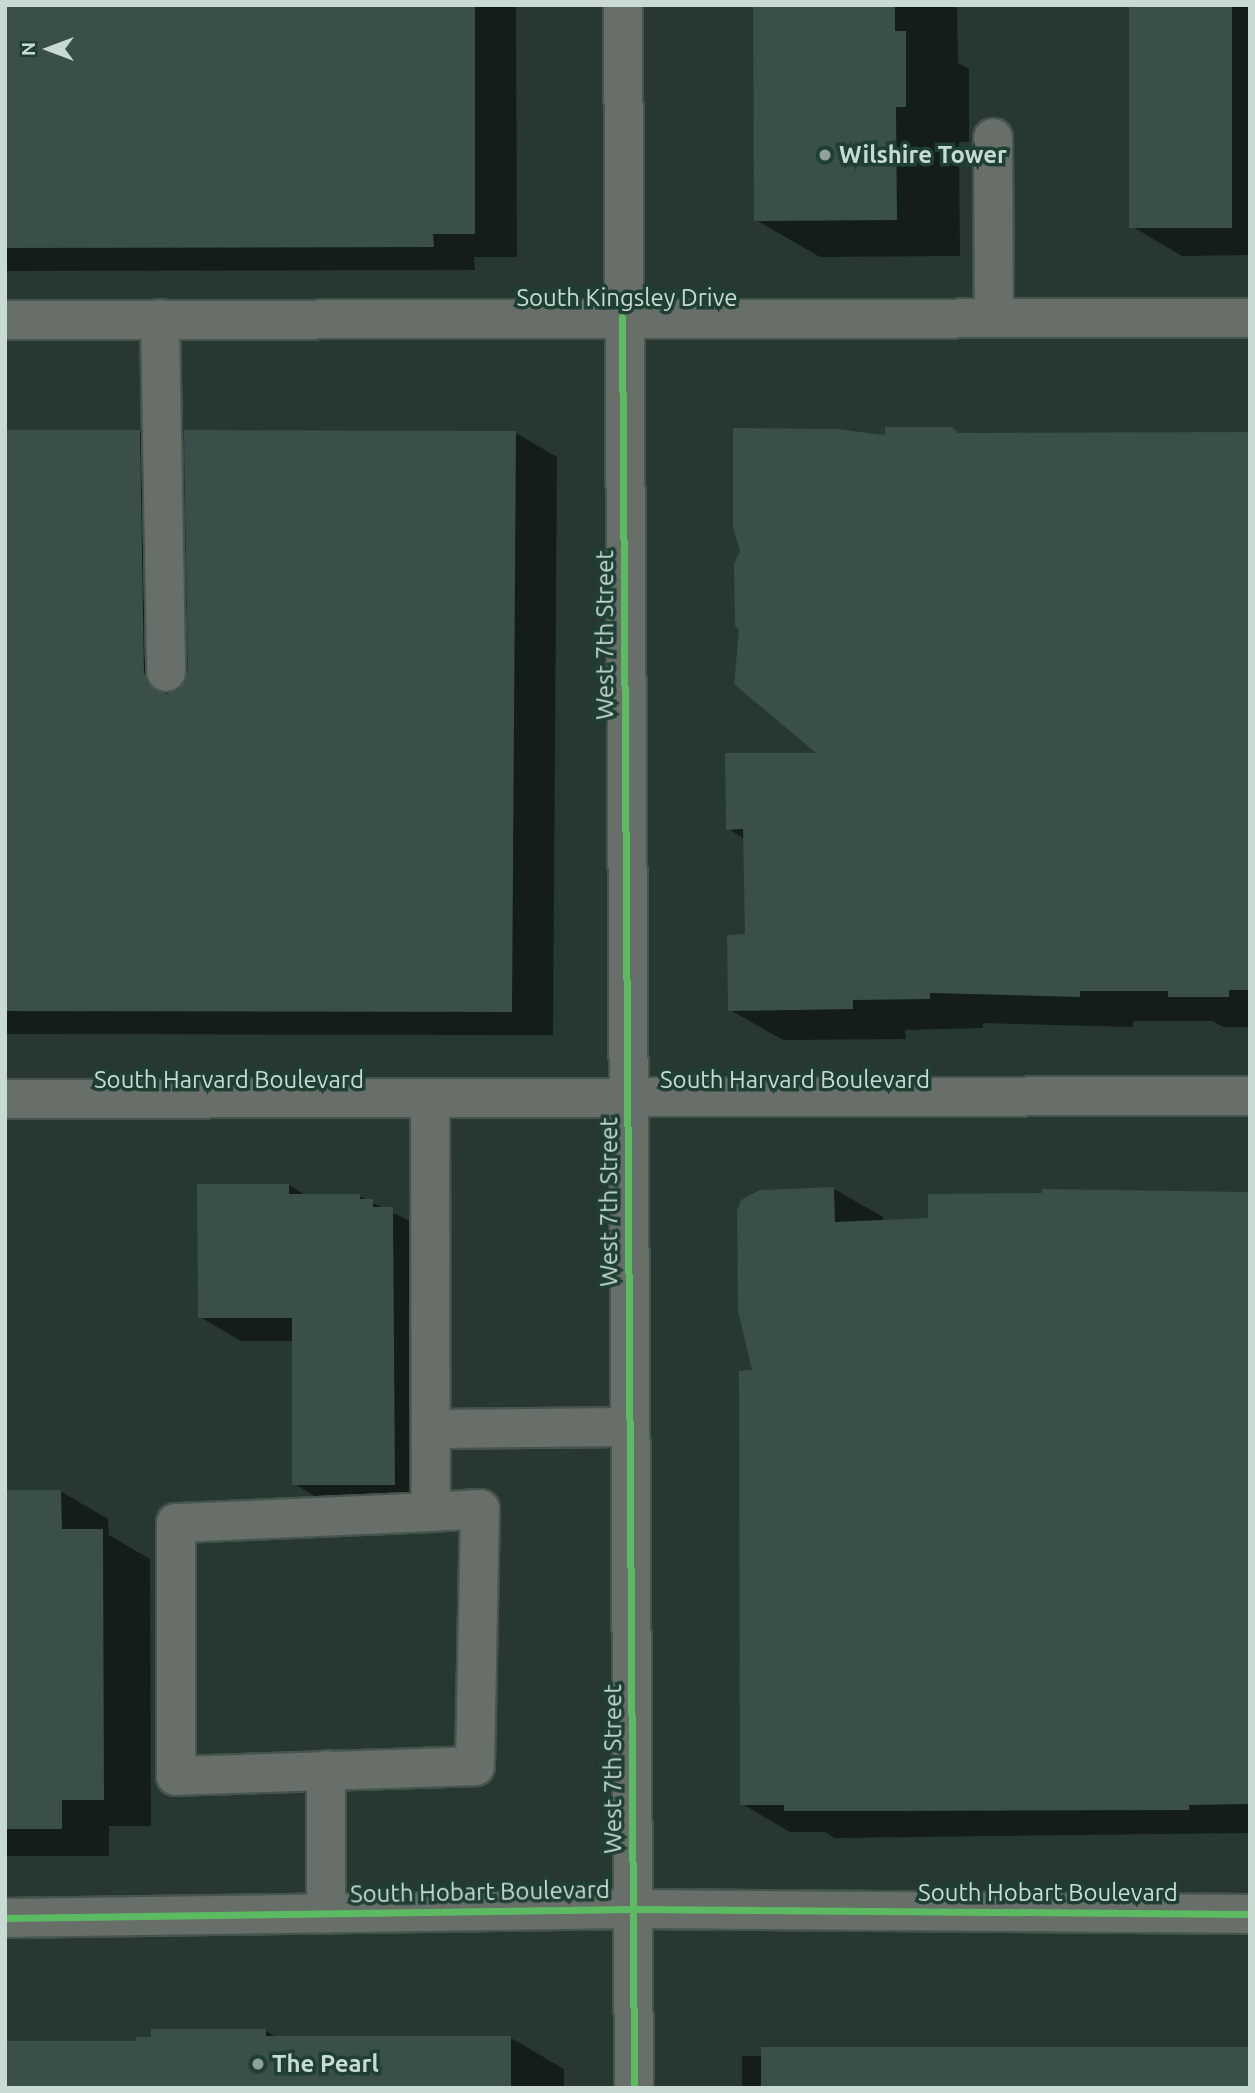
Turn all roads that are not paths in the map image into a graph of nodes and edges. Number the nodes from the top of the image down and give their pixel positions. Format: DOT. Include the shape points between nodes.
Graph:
graph roads {
  1 [pos="624,5"];
  2 [pos="993,138"];
  3 [pos="622,317"];
  4 [pos="994,318"];
  5 [pos="1250,318"];
  6 [pos="160,319"];
  7 [pos="5,320"];
  8 [pos="166,672"];
  9 [pos="1250,1096"];
  10 [pos="5,1099"];
  11 [pos="430,1100"];
  12 [pos="628,1101"];
  13 [pos="629,1427"];
  14 [pos="431,1429"];
  15 [pos="431,1512"];
  16 [pos="326,1770"];
  17 [pos="633,1909"];
  18 [pos="1250,1913"];
  19 [pos="326,1914"];
  20 [pos="5,1918"];
  21 [pos="634,2088"];
  1 -- 3 [label="street, West 7th Street"];
  2 -- 4 [label="street"];
  3 -- 4 [label="street, South Kingsley Drive"];
  3 -- 6 [label="street, South Kingsley Drive"];
  3 -- 12 [label="street, West 7th Street"];
  4 -- 5 [label="street, South Kingsley Drive"];
  6 -- 7 [label="street, South Kingsley Drive"];
  6 -- 8 [label="street"];
  9 -- 12 [label="street, South Harvard Boulevard"];
  10 -- 11 [label="street, South Harvard Boulevard"];
  11 -- 12 [label="street, South Harvard Boulevard"];
  11 -- 14 [label="street"];
  12 -- 13 [label="street, West 7th Street"];
  13 -- 14 [label="street"];
  13 -- 17 [label="street, West 7th Street"];
  14 -- 15 [label="street"];
  15 -- 16 [label="street" via="480,1509 475,1766"];
  15 -- 16 [label="street" via="176,1523 176,1776"];
  16 -- 19 [label="street"];
  17 -- 18 [label="street, South Hobart Boulevard"];
  17 -- 19 [label="street, South Hobart Boulevard"];
  17 -- 21 [label="street, West 7th Street"];
  19 -- 20 [label="street, South Hobart Boulevard"];
}
